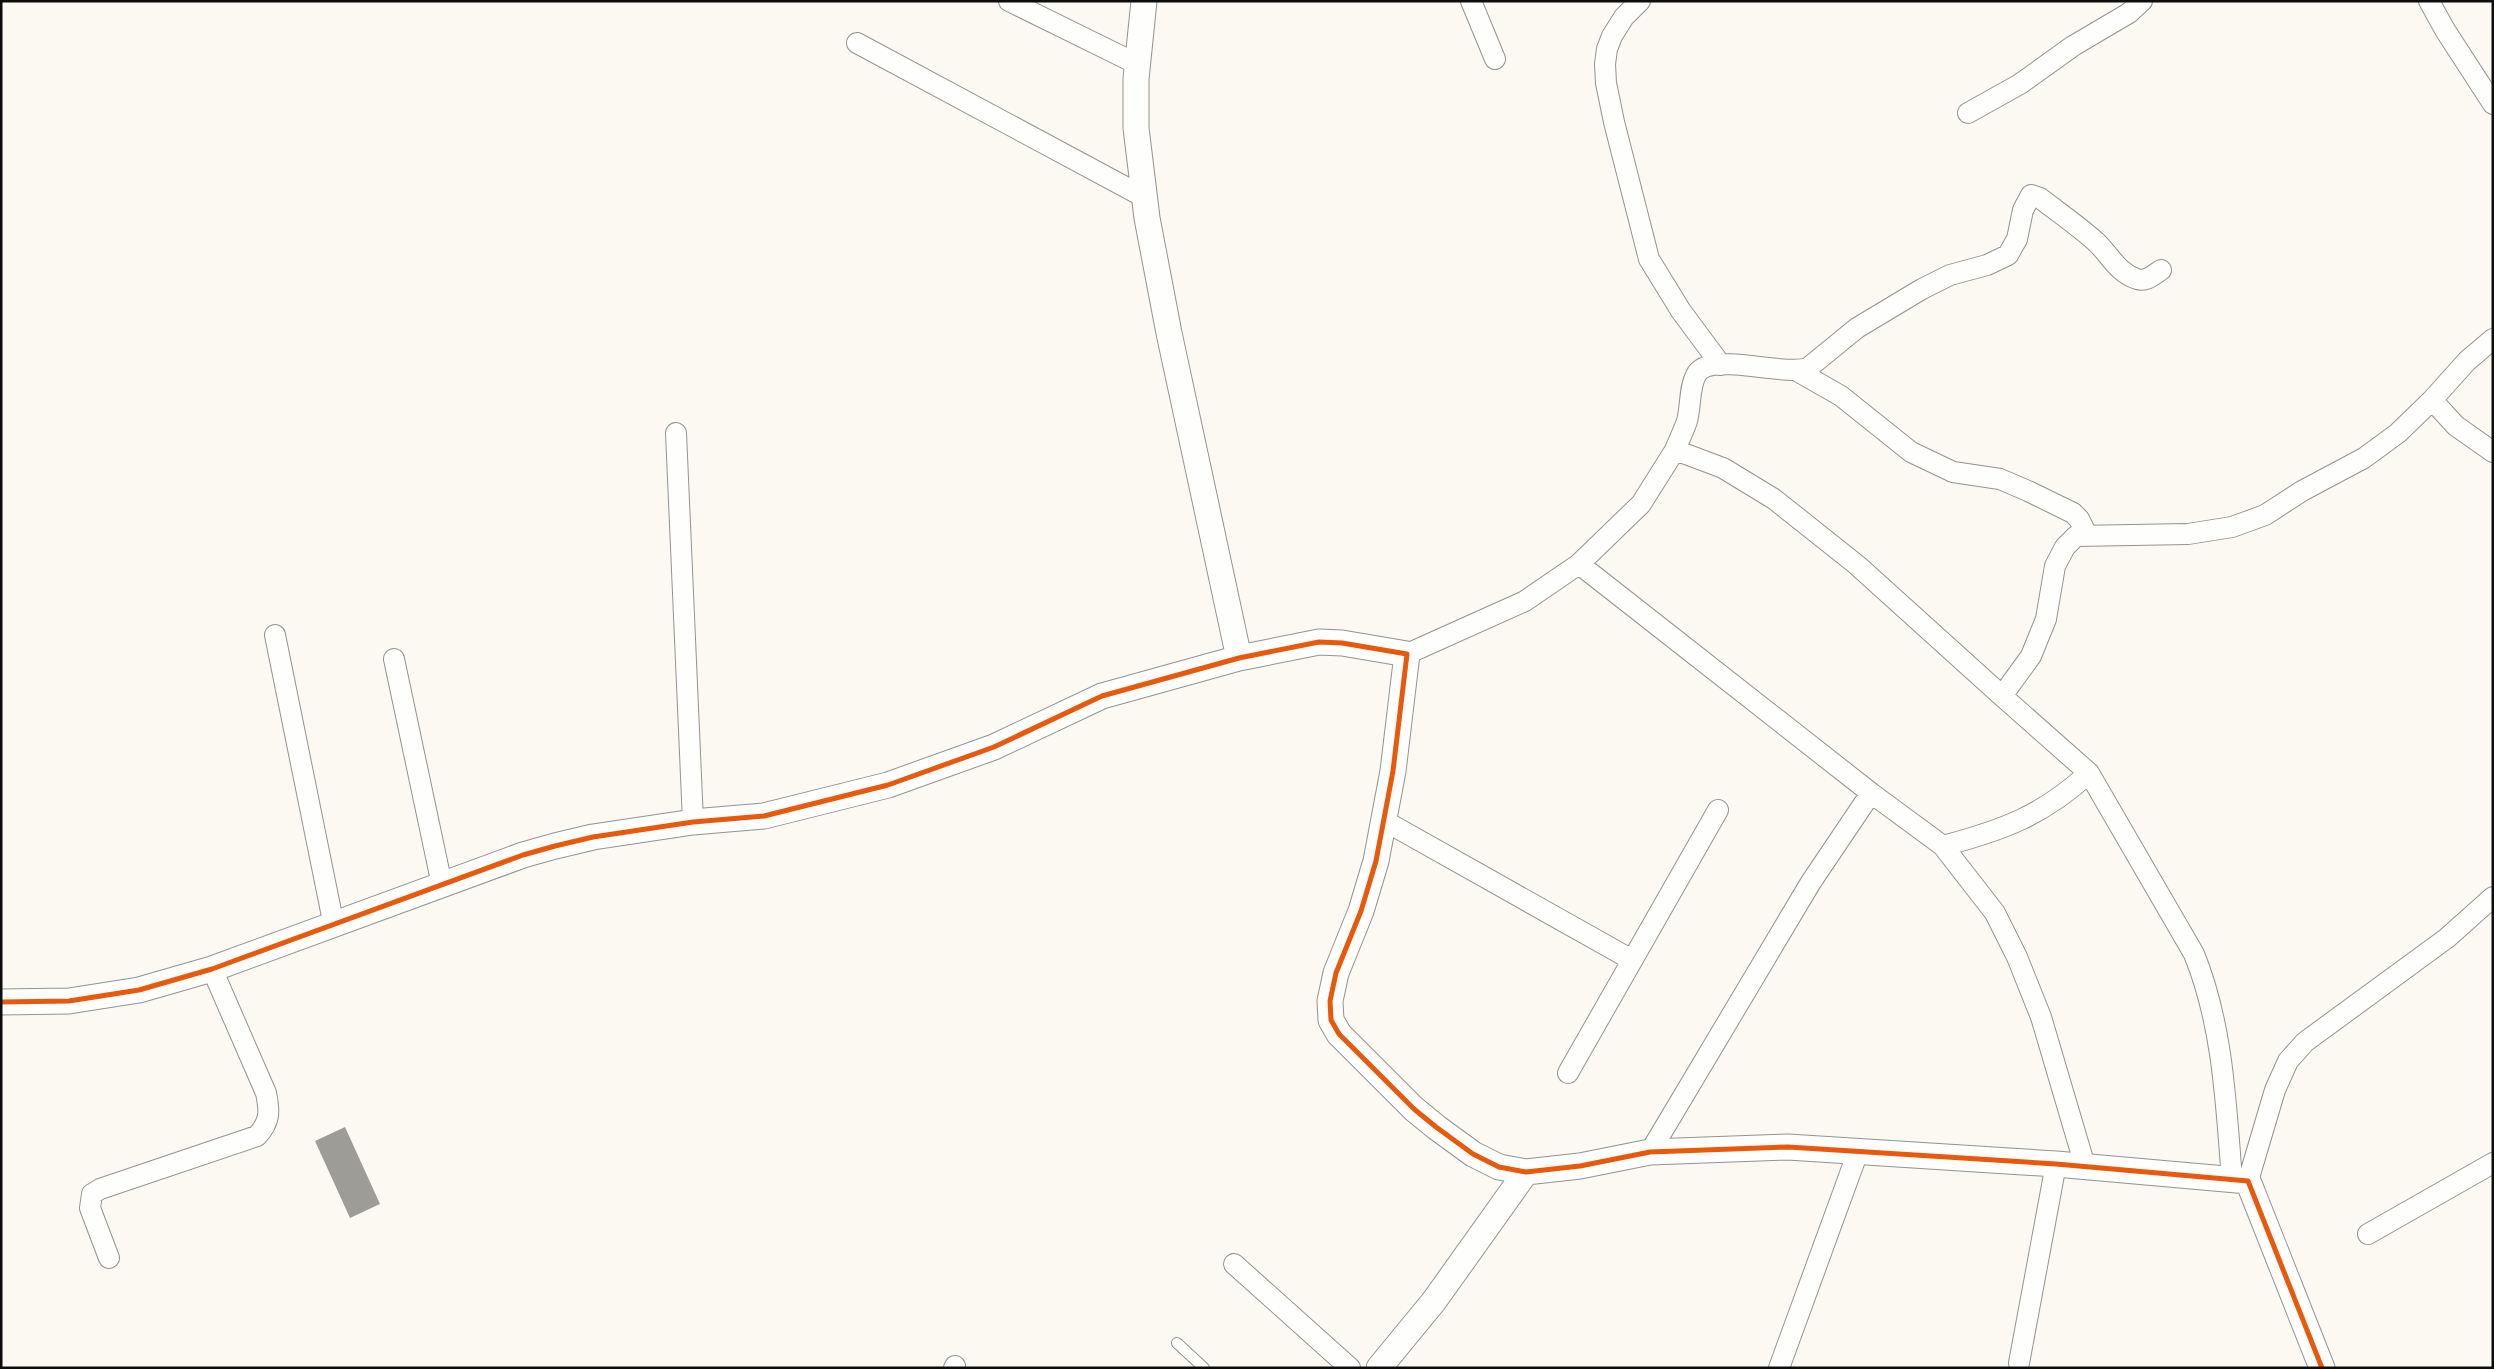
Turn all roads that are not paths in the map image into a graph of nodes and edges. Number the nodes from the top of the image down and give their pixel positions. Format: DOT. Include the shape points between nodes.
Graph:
graph roads {
  1 [pos="1009,1"];
  2 [pos="1144,1"];
  3 [pos="1470,1"];
  4 [pos="1640,1"];
  5 [pos="2142,1"];
  6 [pos="2429,1"];
  7 [pos="857,43"];
  8 [pos="1495,59"];
  9 [pos="1137,64"];
  10 [pos="2493,104"];
  11 [pos="1968,113"];
  12 [pos="1144,197"];
  13 [pos="2161,270"];
  14 [pos="2493,339"];
  15 [pos="1721,365"];
  16 [pos="1798,372"];
  17 [pos="2432,400"];
  18 [pos="676,433"];
  19 [pos="1675,450"];
  20 [pos="2493,452"];
  21 [pos="2087,534"];
  22 [pos="1579,564"];
  23 [pos="275,634"];
  24 [pos="1407,654"];
  25 [pos="1239,658"];
  26 [pos="394,660"];
  27 [pos="2002,696"];
  28 [pos="2089,773"];
  29 [pos="1871,793"];
  30 [pos="1718,810"];
  31 [pos="1383,820"];
  32 [pos="693,822"];
  33 [pos="1942,846"];
  34 [pos="442,886"];
  35 [pos="2493,897"];
  36 [pos="334,926"];
  37 [pos="1632,960"];
  38 [pos="212,970"];
  39 [pos="1,1002"];
  40 [pos="1568,1073"];
  41 [pos="1859,1150"];
  42 [pos="1650,1152"];
  43 [pos="2493,1163"];
  44 [pos="2056,1164"];
  45 [pos="2085,1166"];
  46 [pos="1526,1172"];
  47 [pos="2240,1181"];
  48 [pos="2368,1234"];
  49 [pos="109,1258"];
  50 [pos="1234,1264"];
  51 [pos="1177,1343"];
  52 [pos="2019,1362"];
  53 [pos="1204,1368"];
  54 [pos="1350,1368"];
  55 [pos="1379,1368"];
  56 [pos="1779,1368"];
  57 [pos="2322,1368"];
  1 -- 9 [label="street"];
  2 -- 9 [label="street"];
  3 -- 8 [label="street"];
  4 -- 15 [label="street" via="1624,18 1607,49 1606,83 1614,122 1649,259 1681,311"];
  5 -- 11 [label="street" via="2129,13 2073,46 2020,84"];
  6 -- 10 [label="street"];
  7 -- 12 [label="street"];
  9 -- 12 [label="street" via="1136,128"];
  12 -- 25 [label="street" via="1168,333"];
  13 -- 16 [label="street" via="2147,280 2128,274 2097,242 2040,198 2031,195 2023,210 2017,239 2008,255 1987,265 1950,275 1922,289 1857,328 1816,362"];
  14 -- 17 [label="street" via="2467,361"];
  15 -- 16 [label="street"];
  15 -- 19 [label="street" via="1705,366 1694,377 1687,420"];
  16 -- 21 [label="street" via="1841,396 1911,452 1953,472 2000,479 2028,491 2073,513"];
  17 -- 20 [label="street" via="2456,426"];
  17 -- 21 [label="street" via="2398,433 2364,458 2265,515 2232,527 2188,534"];
  18 -- 32 [label="street"];
  19 -- 22 [label="street" via="1641,504"];
  19 -- 27 [label="street" via="1723,468 1774,499 1857,565"];
  21 -- 27 [label="street" via="2070,540 2060,555 2052,576 2042,629 2031,656"];
  22 -- 24 [label="street" via="1525,601"];
  22 -- 29 [label="street"];
  23 -- 36 [label="street"];
  24 -- 25 [label="street" via="1319,642"];
  24 -- 31 [label="street" via="1393,771"];
  25 -- 32 [label="street" via="1102,696 994,747 888,786 764,816"];
  26 -- 34 [label="street"];
  27 -- 28 [label="street"];
  28 -- 33 [label="street" via="2037,814 1986,835"];
  28 -- 47 [label="street" via="2194,954 2206,982"];
  29 -- 33 [label="street"];
  29 -- 42 [label="street" via="1811,882"];
  30 -- 37 [label="street"];
  31 -- 37 [label="street"];
  31 -- 46 [label="street" via="1376,861 1361,911 1336,973 1330,1001 1331,1020 1346,1041 1436,1127 1473,1154 1499,1167"];
  32 -- 34 [label="street" via="593,836 523,855"];
  33 -- 45 [label="street" via="1995,913 2017,957 2041,1017"];
  34 -- 36 [label="street"];
  35 -- 47 [label="street" via="2447,938 2305,1042 2288,1061"];
  36 -- 38 [label="street"];
  37 -- 40 [label="street"];
  38 -- 39 [label="street" via="94,999"];
  38 -- 49 [label="street" via="266,1093 270,1112 268,1122 256,1136 92,1194 90,1208"];
  41 -- 42 [label="street" via="1788,1147"];
  41 -- 44 [label="street"];
  41 -- 56 [label="street"];
  42 -- 46 [label="street" via="1580,1166"];
  43 -- 48 [label="street"];
  44 -- 45 [label="street"];
  44 -- 52 [label="street"];
  45 -- 47 [label="street"];
  46 -- 55 [label="street" via="1440,1294"];
  47 -- 57 [label="street"];
  50 -- 54 [label="street"];
  51 -- 53 [label="lane"];
}
